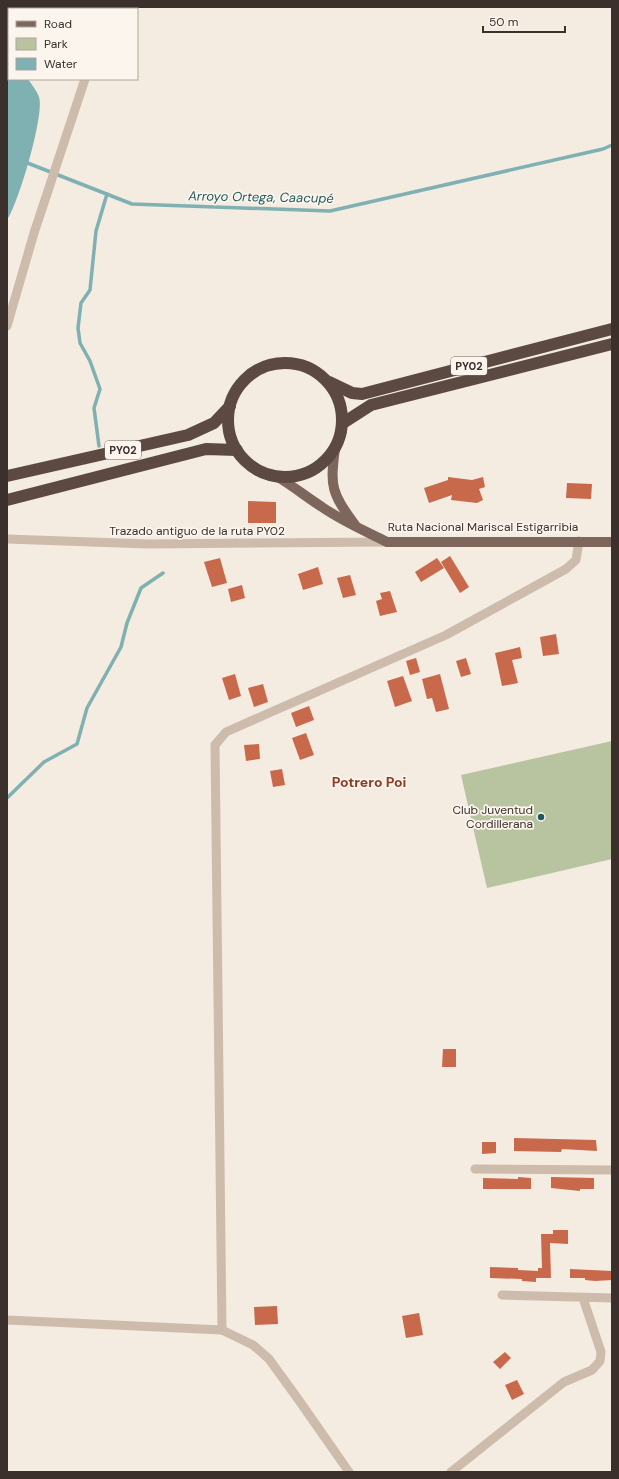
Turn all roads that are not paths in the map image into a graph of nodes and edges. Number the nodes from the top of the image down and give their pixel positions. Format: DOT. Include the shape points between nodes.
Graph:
graph roads {
  1 [pos="85,80"];
  2 [pos="7,326"];
  3 [pos="612,329"];
  4 [pos="612,344"];
  5 [pos="329,382"];
  6 [pos="230,406"];
  7 [pos="343,423"];
  8 [pos="335,448"];
  9 [pos="237,450"];
  10 [pos="7,476"];
  11 [pos="276,476"];
  12 [pos="7,500"];
  13 [pos="357,528"];
  14 [pos="7,539"];
  15 [pos="579,541"];
  16 [pos="387,542"];
  17 [pos="612,542"];
  18 [pos="475,1169"];
  19 [pos="612,1170"];
  20 [pos="502,1296"];
  21 [pos="583,1298"];
  22 [pos="612,1298"];
  23 [pos="7,1320"];
  24 [pos="222,1330"];
  25 [pos="348,1472"];
  26 [pos="451,1472"];
  1 -- 2 [label="street" via="49,186"];
  3 -- 5 [label="highway, PY02" via="362,394 352,393"];
  4 -- 7 [label="highway, PY02" via="371,405"];
  5 -- 6 [label="highway, PY02" via="304,366 286,363 267,366 250,375 237,389"];
  5 -- 7 [label="highway, PY02" via="340,402"];
  6 -- 9 [label="highway, PY02" via="228,421"];
  6 -- 10 [label="highway, PY02" via="214,423 188,435"];
  7 -- 8 [label="highway, PY02"];
  8 -- 11 [label="highway, PY02" via="320,465 299,475"];
  8 -- 13 [label="main road" via="332,472 334,493"];
  9 -- 11 [label="highway, PY02" via="247,462 261,471"];
  9 -- 12 [label="highway, PY02" via="206,449"];
  11 -- 13 [label="main road, Ruta Nacional Mariscal Estigarribia"];
  13 -- 16 [label="main road, Ruta Nacional Mariscal Estigarribia"];
  14 -- 16 [label="street, Trazado antiguo de la ruta PY02" via="148,544"];
  15 -- 16 [label="main road, Ruta Nacional Mariscal Estigarribia"];
  15 -- 17 [label="main road, Ruta Nacional Mariscal Estigarribia"];
  15 -- 24 [label="street" via="576,560 566,569 446,635 226,732 215,745"];
  18 -- 19 [label="street"];
  20 -- 21 [label="street"];
  21 -- 22 [label="street"];
  21 -- 26 [label="street" via="601,1352 600,1361 592,1370 564,1382"];
  23 -- 24 [label="street"];
  24 -- 25 [label="street" via="253,1345 269,1359"];
}
